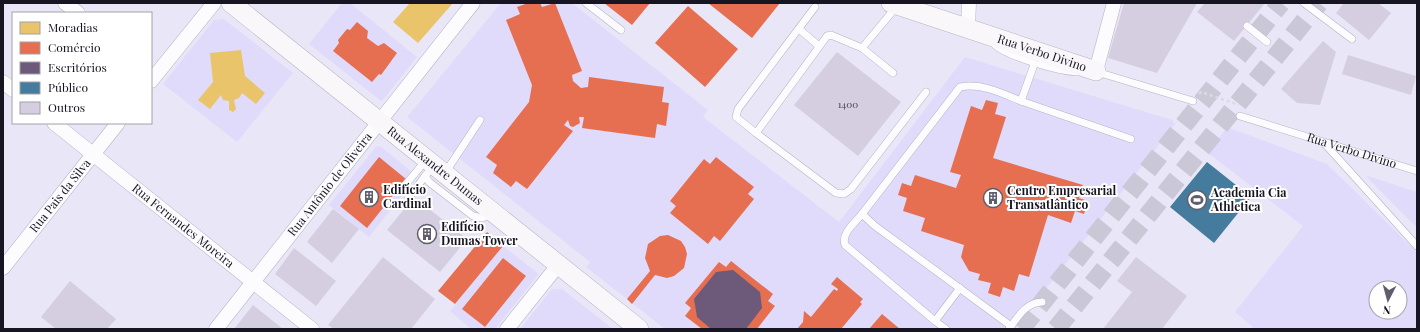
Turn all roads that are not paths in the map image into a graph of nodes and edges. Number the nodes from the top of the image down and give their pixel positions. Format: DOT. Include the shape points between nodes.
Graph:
graph roads {
  1 [pos="65,3"];
  2 [pos="214,3"];
  3 [pos="232,3"];
  4 [pos="473,3"];
  5 [pos="586,3"];
  6 [pos="969,3"];
  7 [pos="1114,3"];
  8 [pos="1304,3"];
  9 [pos="894,5"];
  10 [pos="815,7"];
  11 [pos="77,12"];
  12 [pos="1247,26"];
  13 [pos="798,29"];
  14 [pos="621,30"];
  15 [pos="975,31"];
  16 [pos="1352,39"];
  17 [pos="1267,42"];
  18 [pos="819,46"];
  19 [pos="862,48"];
  20 [pos="1035,62"];
  21 [pos="1096,71"];
  22 [pos="893,73"];
  23 [pos="153,76"];
  24 [pos="3,82"];
  25 [pos="12,89"];
  26 [pos="926,92"];
  27 [pos="1190,100"];
  28 [pos="1021,101"];
  29 [pos="1240,116"];
  30 [pos="480,120"];
  31 [pos="380,122"];
  32 [pos="55,124"];
  33 [pos="117,124"];
  34 [pos="756,133"];
  35 [pos="1131,139"];
  36 [pos="1325,143"];
  37 [pos="93,154"];
  38 [pos="433,168"];
  39 [pos="1417,171"];
  40 [pos="406,184"];
  41 [pos="408,199"];
  42 [pos="862,214"];
  43 [pos="1417,246"];
  44 [pos="559,264"];
  45 [pos="3,268"];
  46 [pos="253,282"];
  47 [pos="960,288"];
  48 [pos="1042,302"];
  49 [pos="935,321"];
  50 [pos="1010,327"];
  51 [pos="216,329"];
  52 [pos="312,329"];
  53 [pos="507,329"];
  54 [pos="639,329"];
  55 [pos="946,329"];
  1 -- 11 [label="street"];
  2 -- 23 [label="street"];
  3 -- 31 [label="street, Rua Alexandre Dumas"];
  4 -- 31 [label="street, Rua Antônio de Oliveira"];
  5 -- 14 [label="lane"];
  6 -- 15 [label="street"];
  7 -- 21 [label="street"];
  8 -- 16 [label="lane"];
  9 -- 15 [label="street, Rua Verbo Divino"];
  9 -- 19 [label="lane"];
  10 -- 13 [label="lane"];
  12 -- 17 [label="lane"];
  13 -- 18 [label="lane"];
  13 -- 34 [label="lane" via="738,109 736,117"];
  15 -- 20 [label="lane" via="1007,53"];
  15 -- 21 [label="street, Rua Verbo Divino"];
  18 -- 19 [label="lane" via="831,35"];
  18 -- 34 [label="lane"];
  19 -- 22 [label="lane"];
  20 -- 21 [label="lane" via="1066,72"];
  20 -- 28 [label="lane"];
  21 -- 27 [label="lane, Rua Verbo Divino"];
  24 -- 25 [label="street"];
  26 -- 34 [label="lane" via="851,189 844,194 836,193"];
  28 -- 35 [label="lane"];
  28 -- 42 [label="lane" via="981,86 960,87"];
  29 -- 36 [label="lane, Rua Verbo Divino"];
  30 -- 38 [label="lane"];
  31 -- 38 [label="street, Rua Alexandre Dumas"];
  31 -- 46 [label="street, Rua Antônio de Oliveira"];
  32 -- 37 [label="street, Rua Fernandes Moreira"];
  33 -- 37 [label="street, Rua Pais da Silva"];
  36 -- 39 [label="lane, Rua Verbo Divino"];
  36 -- 43 [label="lane"];
  37 -- 45 [label="street, Rua Pais da Silva"];
  37 -- 46 [label="street, Rua Fernandes Moreira"];
  38 -- 40 [label="lane"];
  38 -- 41 [label="lane"];
  38 -- 44 [label="street, Rua Alexandre Dumas" via="495,212"];
  42 -- 47 [label="lane"];
  42 -- 49 [label="lane" via="845,234 845,244"];
  44 -- 53 [label="street"];
  44 -- 54 [label="street, Rua Alexandre Dumas"];
  46 -- 51 [label="street, Rua Antônio de Oliveira"];
  46 -- 52 [label="street, Rua Fernandes Moreira"];
  47 -- 49 [label="lane"];
  47 -- 50 [label="lane"];
  48 -- 50 [label="lane" via="1026,307"];
  49 -- 55 [label="lane"];
}
